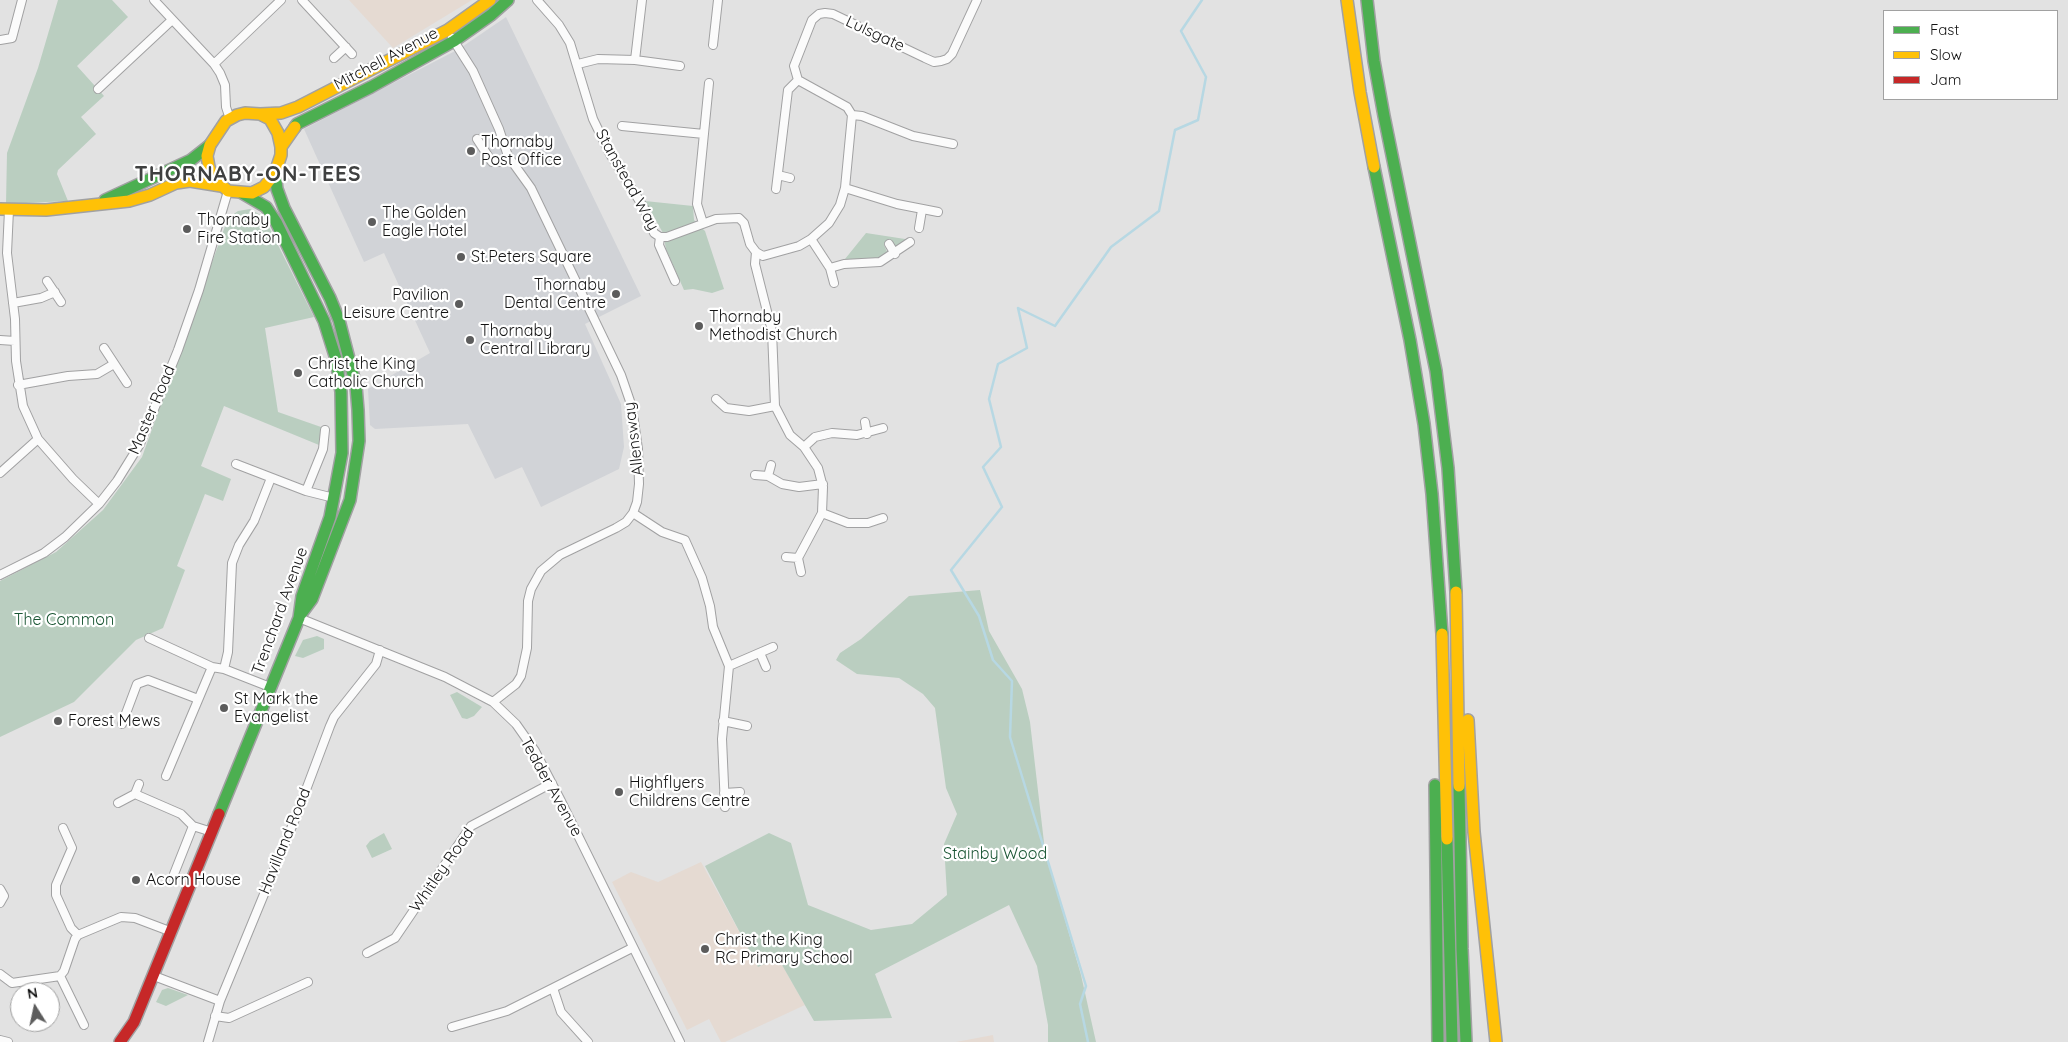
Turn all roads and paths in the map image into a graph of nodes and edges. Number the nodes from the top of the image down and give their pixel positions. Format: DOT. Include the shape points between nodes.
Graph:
graph roads {
  1 [pos="22,0"];
  2 [pos="154,0"];
  3 [pos="281,0"];
  4 [pos="302,0"];
  5 [pos="490,0"];
  6 [pos="508,0"];
  7 [pos="537,0"];
  8 [pos="642,0"];
  9 [pos="718,0"];
  10 [pos="977,0"];
  11 [pos="1347,0"];
  12 [pos="1367,0"];
  13 [pos="172,20"];
  14 [pos="448,30"];
  15 [pos="0,40"];
  16 [pos="454,41"];
  17 [pos="713,45"];
  18 [pos="346,47"];
  19 [pos="352,54"];
  20 [pos="334,58"];
  21 [pos="635,60"];
  22 [pos="214,64"];
  23 [pos="578,64"];
  24 [pos="680,66"];
  25 [pos="798,80"];
  26 [pos="709,83"];
  27 [pos="98,89"];
  28 [pos="260,114"];
  29 [pos="852,115"];
  30 [pos="230,119"];
  31 [pos="622,126"];
  32 [pos="944,132"];
  33 [pos="704,134"];
  34 [pos="477,139"];
  35 [pos="942,142"];
  36 [pos="953,144"];
  37 [pos="210,145"];
  38 [pos="281,147"];
  39 [pos="508,156"];
  40 [pos="275,173"];
  41 [pos="778,176"];
  42 [pos="790,178"];
  43 [pos="225,188"];
  44 [pos="845,188"];
  45 [pos="776,189"];
  46 [pos="242,193"];
  47 [pos="99,203"];
  48 [pos="5,210"];
  49 [pos="922,210"];
  50 [pos="938,212"];
  51 [pos="703,223"];
  52 [pos="919,228"];
  53 [pos="660,238"];
  54 [pos="812,239"];
  55 [pos="910,242"];
  56 [pos="889,244"];
  57 [pos="756,252"];
  58 [pos="4,253"];
  59 [pos="895,254"];
  60 [pos="830,268"];
  61 [pos="47,281"];
  62 [pos="675,281"];
  63 [pos="834,283"];
  64 [pos="54,292"];
  65 [pos="330,298"];
  66 [pos="61,302"];
  67 [pos="13,303"];
  68 [pos="317,305"];
  69 [pos="0,340"];
  70 [pos="15,341"];
  71 [pos="104,348"];
  72 [pos="114,364"];
  73 [pos="127,383"];
  74 [pos="18,385"];
  75 [pos="716,399"];
  76 [pos="775,406"];
  77 [pos="726,408"];
  78 [pos="721,416"];
  79 [pos="865,422"];
  80 [pos="883,428"];
  81 [pos="326,430"];
  82 [pos="868,434"];
  83 [pos="38,439"];
  84 [pos="804,447"];
  85 [pos="236,464"];
  86 [pos="771,465"];
  87 [pos="1448,468"];
  88 [pos="0,473"];
  89 [pos="755,475"];
  90 [pos="768,476"];
  91 [pos="271,478"];
  92 [pos="822,484"];
  93 [pos="306,491"];
  94 [pos="334,498"];
  95 [pos="100,504"];
  96 [pos="634,513"];
  97 [pos="822,514"];
  98 [pos="883,518"];
  99 [pos="1436,547"];
  100 [pos="786,557"];
  101 [pos="798,558"];
  102 [pos="321,560"];
  103 [pos="801,572"];
  104 [pos="0,575"];
  105 [pos="298,618"];
  106 [pos="149,638"];
  107 [pos="773,647"];
  108 [pos="380,650"];
  109 [pos="760,653"];
  110 [pos="729,666"];
  111 [pos="212,667"];
  112 [pos="766,667"];
  113 [pos="224,669"];
  114 [pos="270,687"];
  115 [pos="198,699"];
  116 [pos="493,702"];
  117 [pos="724,721"];
  118 [pos="122,724"];
  119 [pos="746,726"];
  120 [pos="166,776"];
  121 [pos="139,784"];
  122 [pos="552,784"];
  123 [pos="740,792"];
  124 [pos="724,793"];
  125 [pos="135,794"];
  126 [pos="118,802"];
  127 [pos="725,807"];
  128 [pos="193,826"];
  129 [pos="64,828"];
  130 [pos="212,832"];
  131 [pos="174,874"];
  132 [pos="0,889"];
  133 [pos="0,903"];
  134 [pos="1448,931"];
  135 [pos="172,932"];
  136 [pos="78,935"];
  137 [pos="632,948"];
  138 [pos="367,953"];
  139 [pos="0,974"];
  140 [pos="60,976"];
  141 [pos="154,976"];
  142 [pos="308,982"];
  143 [pos="1490,987"];
  144 [pos="553,988"];
  145 [pos="220,1001"];
  146 [pos="215,1016"];
  147 [pos="84,1025"];
  148 [pos="452,1027"];
  149 [pos="0,1040"];
  150 [pos="8,1042"];
  151 [pos="120,1042"];
  152 [pos="208,1042"];
  153 [pos="588,1042"];
  154 [pos="680,1042"];
  155 [pos="1438,1042"];
  156 [pos="1442,1042"];
  157 [pos="1452,1042"];
  158 [pos="1466,1042"];
  159 [pos="1491,1042"];
  160 [pos="1496,1042"];
  1 -- 15 [label="street" via="12,38"];
  2 -- 13 [label="street"];
  3 -- 22 [label="street"];
  4 -- 18 [label="street"];
  5 -- 14 [label="main road, Mitchell Avenue"];
  6 -- 16 [label="main road, Mitchell Avenue"];
  7 -- 23 [label="street, Stanstead Way" via="559,25"];
  8 -- 21 [label="street"];
  9 -- 17 [label="street"];
  10 -- 25 [label="street, Lulsgate" via="952,54 947,59 934,62 833,14 819,14 812,20 794,66"];
  11 -- 99 [label="main road" via="1372,158 1412,349 1424,424"];
  12 -- 87 [label="main road" via="1384,116 1436,371"];
  13 -- 22 [label="street"];
  13 -- 27 [label="street"];
  14 -- 16 [label="street, Allensway"];
  14 -- 28 [label="main road, Mitchell Avenue" via="298,107"];
  16 -- 38 [label="main road, Mitchell Avenue" via="297,124"];
  16 -- 39 [label="street, Allensway" via="473,71"];
  18 -- 19 [label="street"];
  18 -- 20 [label="street"];
  21 -- 23 [label="street" via="598,59"];
  21 -- 24 [label="street"];
  22 -- 30 [label="street" via="225,85"];
  23 -- 53 [label="street, Stanstead Way" via="583,90 610,154 644,208 654,233"];
  25 -- 29 [label="street" via="847,107"];
  25 -- 41 [label="street, Lulsgate" via="788,90"];
  26 -- 33 [label="street"];
  28 -- 30 [label="main road, Mitchell Avenue" via="245,113"];
  28 -- 38 [label="main road" via="275,126"];
  29 -- 35 [label="street"];
  29 -- 44 [label="street"];
  30 -- 37 [label="main road" via="220,127"];
  31 -- 33 [label="street"];
  32 -- 35 [label="street"];
  33 -- 51 [label="street" via="697,204"];
  34 -- 39 [label="street" via="492,162 500,162"];
  35 -- 36 [label="street"];
  37 -- 43 [label="main road" via="209,167"];
  37 -- 47 [label="main road" via="190,160"];
  38 -- 40 [label="main road, Mitchell Avenue"];
  39 -- 96 [label="street, Allensway" via="533,192 596,320 628,394 638,449 639,484"];
  40 -- 46 [label="main road" via="264,187 252,193"];
  40 -- 65 [label="main road" via="284,208"];
  41 -- 42 [label="street"];
  41 -- 45 [label="street, Lulsgate"];
  43 -- 46 [label="main road"];
  43 -- 47 [label="main road" via="190,181 129,201"];
  43 -- 95 [label="street, Master Road" via="184,333 140,444"];
  44 -- 49 [label="street"];
  44 -- 54 [label="street" via="840,205 829,223"];
  46 -- 68 [label="main road, Trenchard Avenue" via="266,207"];
  47 -- 48 [label="main road" via="46,210"];
  48 -- 58 [label="street"];
  49 -- 50 [label="street"];
  49 -- 52 [label="street"];
  51 -- 53 [label="street"];
  51 -- 57 [label="street" via="739,218"];
  53 -- 62 [label="street, Stanstead Way" via="659,245"];
  54 -- 57 [label="street" via="763,256"];
  54 -- 60 [label="street"];
  55 -- 59 [label="street"];
  56 -- 59 [label="street"];
  57 -- 76 [label="street" via="755,264 772,331"];
  58 -- 67 [label="street"];
  59 -- 60 [label="street" via="880,262"];
  60 -- 63 [label="street"];
  61 -- 64 [label="street"];
  64 -- 66 [label="street"];
  64 -- 67 [label="street"];
  65 -- 68 [label="main road"];
  65 -- 102 [label="main road" via="343,333 356,386 359,441 354,480 343,519"];
  67 -- 70 [label="street"];
  68 -- 94 [label="main road, Trenchard Avenue" via="330,338 341,392 342,453"];
  69 -- 70 [label="street"];
  70 -- 74 [label="street"];
  71 -- 72 [label="street"];
  72 -- 73 [label="street"];
  72 -- 74 [label="street" via="97,374"];
  74 -- 83 [label="street" via="23,406"];
  75 -- 77 [label="street"];
  76 -- 77 [label="street" via="749,411"];
  76 -- 84 [label="street" via="790,435"];
  77 -- 78 [label="street"];
  79 -- 82 [label="street"];
  80 -- 82 [label="street"];
  81 -- 93 [label="street"];
  82 -- 84 [label="street" via="832,433 816,437"];
  83 -- 88 [label="street"];
  83 -- 95 [label="street"];
  84 -- 92 [label="street" via="818,468"];
  85 -- 91 [label="street"];
  86 -- 90 [label="street"];
  87 -- 143 [label="main road" via="1460,523 1465,582 1469,766"];
  87 -- 158 [label="main road" via="1456,572"];
  89 -- 90 [label="street"];
  90 -- 92 [label="street" via="782,484 799,487"];
  91 -- 93 [label="street"];
  91 -- 113 [label="street" via="232,563 228,652"];
  92 -- 97 [label="street"];
  93 -- 94 [label="street"];
  94 -- 102 [label="main road, Trenchard Avenue"];
  95 -- 104 [label="street, Master Road" via="44,554"];
  96 -- 110 [label="street" via="662,532 685,540 702,578 712,627"];
  96 -- 116 [label="street" via="616,528 560,555 541,571 528,601 527,648 521,676"];
  97 -- 98 [label="street" via="848,523 868,523"];
  97 -- 101 [label="street"];
  99 -- 134 [label="main road" via="1441,604"];
  99 -- 155 [label="main road"];
  100 -- 101 [label="street"];
  101 -- 103 [label="street"];
  102 -- 105 [label="main road, Trenchard Avenue" via="302,596"];
  105 -- 108 [label="street, Tedder Avenue"];
  105 -- 114 [label="main road, Trenchard Avenue"];
  106 -- 111 [label="street"];
  107 -- 109 [label="street"];
  108 -- 116 [label="street, Tedder Avenue" via="446,677"];
  108 -- 145 [label="street, Havilland Road" via="376,664 334,717"];
  109 -- 110 [label="street"];
  109 -- 112 [label="street"];
  110 -- 117 [label="street"];
  111 -- 113 [label="street"];
  111 -- 115 [label="street"];
  113 -- 114 [label="street"];
  114 -- 130 [label="main road, Trenchard Avenue"];
  115 -- 118 [label="street" via="148,680 137,684"];
  115 -- 120 [label="street"];
  116 -- 122 [label="street, Tedder Avenue" via="516,724 535,750"];
  117 -- 119 [label="street"];
  117 -- 124 [label="street"];
  121 -- 125 [label="street"];
  122 -- 137 [label="street, Tedder Avenue"];
  122 -- 138 [label="street, Whitley Road" via="471,826 395,938"];
  123 -- 124 [label="street"];
  124 -- 127 [label="street"];
  125 -- 126 [label="street"];
  125 -- 128 [label="street" via="182,814"];
  128 -- 130 [label="street"];
  128 -- 131 [label="street"];
  129 -- 136 [label="street" via="72,848 56,884 56,894"];
  130 -- 135 [label="main road, Trenchard Avenue"];
  132 -- 133 [label="street" via="4,896"];
  134 -- 156 [label="main road" via="1443,971"];
  134 -- 157 [label="main road"];
  135 -- 136 [label="street" via="129,917"];
  135 -- 141 [label="main road, Trenchard Avenue"];
  136 -- 140 [label="street"];
  137 -- 144 [label="street"];
  137 -- 154 [label="street, Tedder Avenue"];
  139 -- 140 [label="street" via="12,983"];
  140 -- 147 [label="street"];
  141 -- 145 [label="street"];
  141 -- 151 [label="main road, Trenchard Avenue" via="134,1022"];
  142 -- 146 [label="street" via="230,1018"];
  143 -- 159 [label="main road"];
  143 -- 160 [label="main road"];
  144 -- 148 [label="street" via="507,1011"];
  144 -- 153 [label="street" via="561,1012"];
  145 -- 146 [label="street, Havilland Road"];
  146 -- 152 [label="street, Havilland Road"];
  149 -- 150 [label="street"];
}
